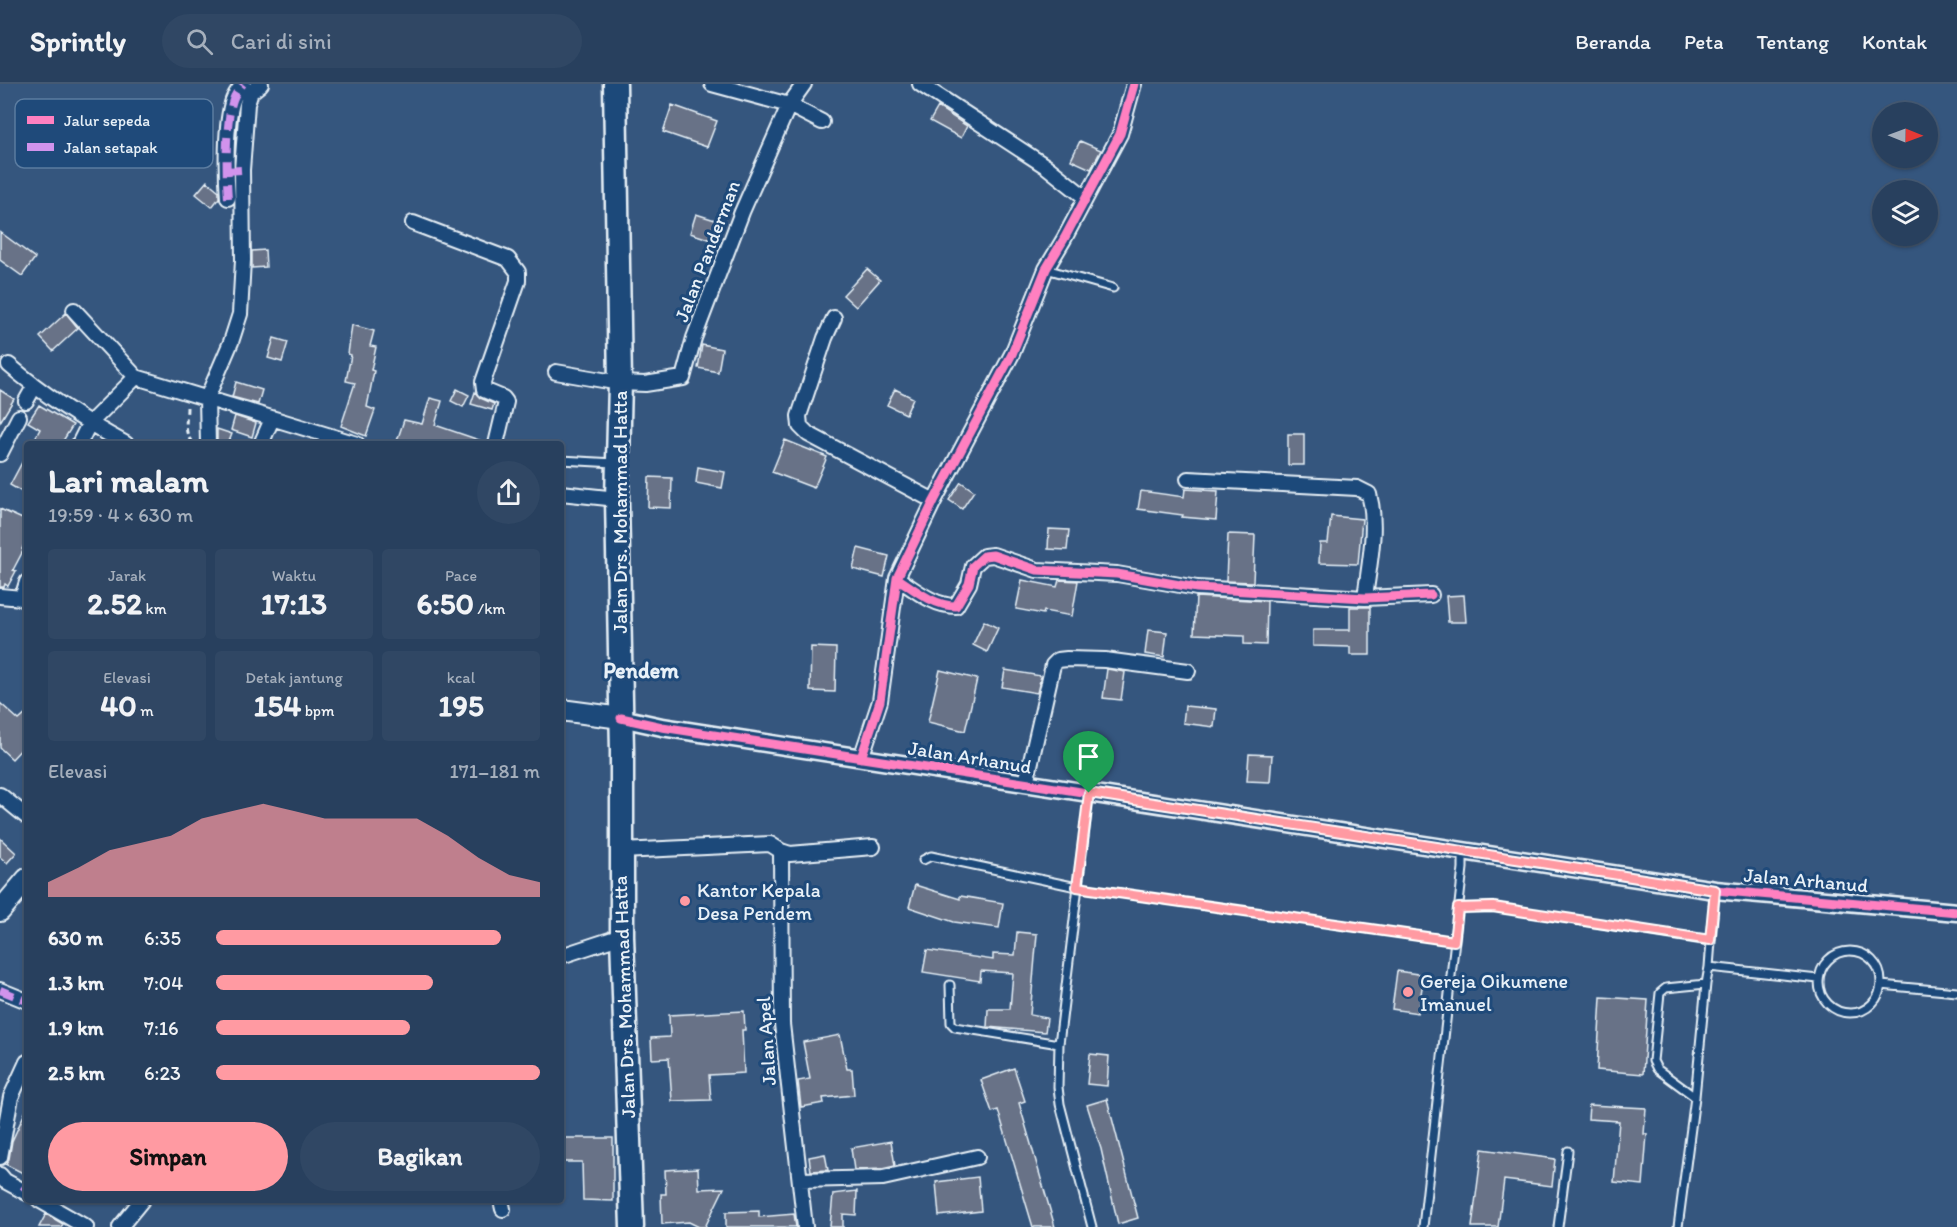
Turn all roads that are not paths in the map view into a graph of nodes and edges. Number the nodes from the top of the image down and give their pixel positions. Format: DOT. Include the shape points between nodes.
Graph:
graph roads {
  1 [pos="243,84"];
  2 [pos="261,84"];
  3 [pos="615,84"];
  4 [pos="712,84"];
  5 [pos="804,84"];
  6 [pos="920,84"];
  7 [pos="1134,84"];
  8 [pos="789,105"];
  9 [pos="822,122"];
  10 [pos="234,170"];
  11 [pos="228,198"];
  12 [pos="1086,198"];
  13 [pos="413,223"];
  14 [pos="1046,269"];
  15 [pos="1113,288"];
  16 [pos="74,310"];
  17 [pos="834,318"];
  18 [pos="9,364"];
  19 [pos="556,372"];
  20 [pos="136,377"];
  21 [pos="620,383"];
  22 [pos="34,387"];
  23 [pos="198,395"];
  24 [pos="26,401"];
  25 [pos="19,417"];
  26 [pos="272,419"];
  27 [pos="89,424"];
  28 [pos="80,441"];
  29 [pos="120,441"];
  30 [pos="204,441"];
  31 [pos="262,441"];
  32 [pos="347,441"];
  33 [pos="497,441"];
  34 [pos="0,454"];
  35 [pos="564,460"];
  36 [pos="618,463"];
  37 [pos="1188,479"];
  38 [pos="564,493"];
  39 [pos="617,499"];
  40 [pos="934,501"];
  41 [pos="897,578"];
  42 [pos="1431,595"];
  43 [pos="0,596"];
  44 [pos="1365,598"];
  45 [pos="24,600"];
  46 [pos="1188,671"];
  47 [pos="564,710"];
  48 [pos="621,718"];
  49 [pos="861,758"];
  50 [pos="1026,783"];
  51 [pos="1089,793"];
  52 [pos="0,795"];
  53 [pos="24,815"];
  54 [pos="873,847"];
  55 [pos="621,851"];
  56 [pos="781,851"];
  57 [pos="1463,851"];
  58 [pos="923,860"];
  59 [pos="24,883"];
  60 [pos="1077,887"];
  61 [pos="1715,890"];
  62 [pos="1458,908"];
  63 [pos="0,911"];
  64 [pos="1957,912"];
  65 [pos="622,936"];
  66 [pos="1710,940"];
  67 [pos="1454,941"];
  68 [pos="564,955"];
  69 [pos="1709,967"];
  70 [pos="1818,979"];
  71 [pos="1706,984"];
  72 [pos="950,985"];
  73 [pos="1881,985"];
  74 [pos="0,990"];
  75 [pos="1957,992"];
  76 [pos="24,999"];
  77 [pos="1059,1044"];
  78 [pos="24,1069"];
  79 [pos="1695,1097"];
  80 [pos="1568,1151"];
  81 [pos="977,1157"];
  82 [pos="0,1158"];
  83 [pos="0,1175"];
  84 [pos="800,1180"];
  85 [pos="24,1189"];
  86 [pos="44,1203"];
  87 [pos="140,1203"];
  88 [pos="86,1227"];
  89 [pos="120,1227"];
  90 [pos="632,1227"];
  91 [pos="805,1227"];
  92 [pos="1092,1227"];
  93 [pos="1423,1227"];
  94 [pos="1558,1227"];
  95 [pos="1677,1227"];
  1 -- 10 [label="street" via="232,104"];
  2 -- 10 [label="street" via="251,92 246,104"];
  3 -- 21 [label="main road, Jalan Drs. Mohammad Hatta"];
  4 -- 8 [label="street"];
  5 -- 8 [label="street, Jalan Panderman"];
  6 -- 12 [label="street" via="1047,167"];
  7 -- 12 [label="street" via="1120,134"];
  8 -- 9 [label="street"];
  8 -- 21 [label="street, Jalan Panderman" via="742,212 694,338 683,378"];
  10 -- 11 [label="street"];
  10 -- 23 [label="street" via="243,260 240,314 231,342"];
  12 -- 14 [label="street"];
  13 -- 33 [label="street" via="507,260 518,272 483,382 484,390 506,402"];
  14 -- 15 [label="lane"];
  14 -- 40 [label="street" via="1012,354"];
  16 -- 20 [label="street"];
  17 -- 40 [label="street" via="799,416 800,426 808,434"];
  18 -- 22 [label="street"];
  19 -- 21 [label="street"];
  20 -- 23 [label="street"];
  20 -- 27 [label="street"];
  21 -- 36 [label="main road, Jalan Drs. Mohammad Hatta"];
  22 -- 24 [label="street"];
  22 -- 27 [label="street"];
  23 -- 26 [label="street"];
  23 -- 30 [label="street"];
  25 -- 34 [label="street"];
  26 -- 31 [label="street"];
  26 -- 32 [label="street"];
  27 -- 28 [label="street"];
  27 -- 29 [label="street"];
  35 -- 36 [label="lane"];
  36 -- 39 [label="main road, Jalan Drs. Mohammad Hatta"];
  37 -- 44 [label="street" via="1357,488 1369,494 1373,510"];
  38 -- 39 [label="street"];
  39 -- 48 [label="main road, Jalan Drs. Mohammad Hatta"];
  40 -- 41 [label="street"];
  41 -- 44 [label="street" via="927,598 944,606 956,606 969,584 973,566 984,556 993,555 1038,570 1117,574 1197,588"];
  41 -- 49 [label="street" via="880,700"];
  42 -- 44 [label="street"];
  43 -- 45 [label="street"];
  46 -- 50 [label="street" via="1105,660 1058,660 1053,665"];
  47 -- 48 [label="main road"];
  48 -- 49 [label="street, Jalan Arhanud"];
  48 -- 55 [label="main road, Jalan Drs. Mohammad Hatta"];
  49 -- 50 [label="street, Jalan Arhanud"];
  50 -- 51 [label="street, Jalan Arhanud"];
  51 -- 57 [label="street, Jalan Arhanud"];
  51 -- 60 [label="lane"];
  52 -- 53 [label="street"];
  54 -- 56 [label="street" via="790,854"];
  55 -- 56 [label="street" via="770,844"];
  55 -- 65 [label="main road, Jalan Drs. Mohammad Hatta"];
  56 -- 84 [label="street, Jalan Apel" via="782,1024"];
  57 -- 61 [label="street, Jalan Arhanud"];
  57 -- 62 [label="lane"];
  58 -- 60 [label="lane" via="931,855"];
  59 -- 63 [label="main road"];
  60 -- 67 [label="lane"];
  60 -- 77 [label="lane"];
  61 -- 64 [label="street, Jalan Arhanud"];
  61 -- 66 [label="lane"];
  62 -- 66 [label="lane" via="1493,907"];
  62 -- 67 [label="lane"];
  65 -- 68 [label="street"];
  65 -- 90 [label="main road, Jalan Drs. Mohammad Hatta"];
  66 -- 69 [label="lane"];
  67 -- 93 [label="lane"];
  69 -- 70 [label="lane"];
  69 -- 71 [label="lane"];
  70 -- 73 [label="lane" via="1829,1006 1847,1013 1866,1009 1879,994"];
  70 -- 73 [label="lane" via="1826,961 1840,951 1854,950 1877,965"];
  71 -- 79 [label="lane"];
  71 -- 79 [label="lane" via="1666,988 1660,993 1654,1040 1653,1061 1657,1069"];
  72 -- 77 [label="lane" via="951,1023 955,1027"];
  73 -- 75 [label="lane"];
  74 -- 76 [label="street"];
  77 -- 92 [label="lane" via="1060,1104"];
  78 -- 82 [label="street" via="11,1097"];
  79 -- 95 [label="lane"];
  80 -- 94 [label="lane"];
  81 -- 84 [label="street" via="883,1178"];
  83 -- 85 [label="street"];
  84 -- 91 [label="street, Jalan Apel"];
  86 -- 88 [label="street"];
  87 -- 89 [label="street"];
}
